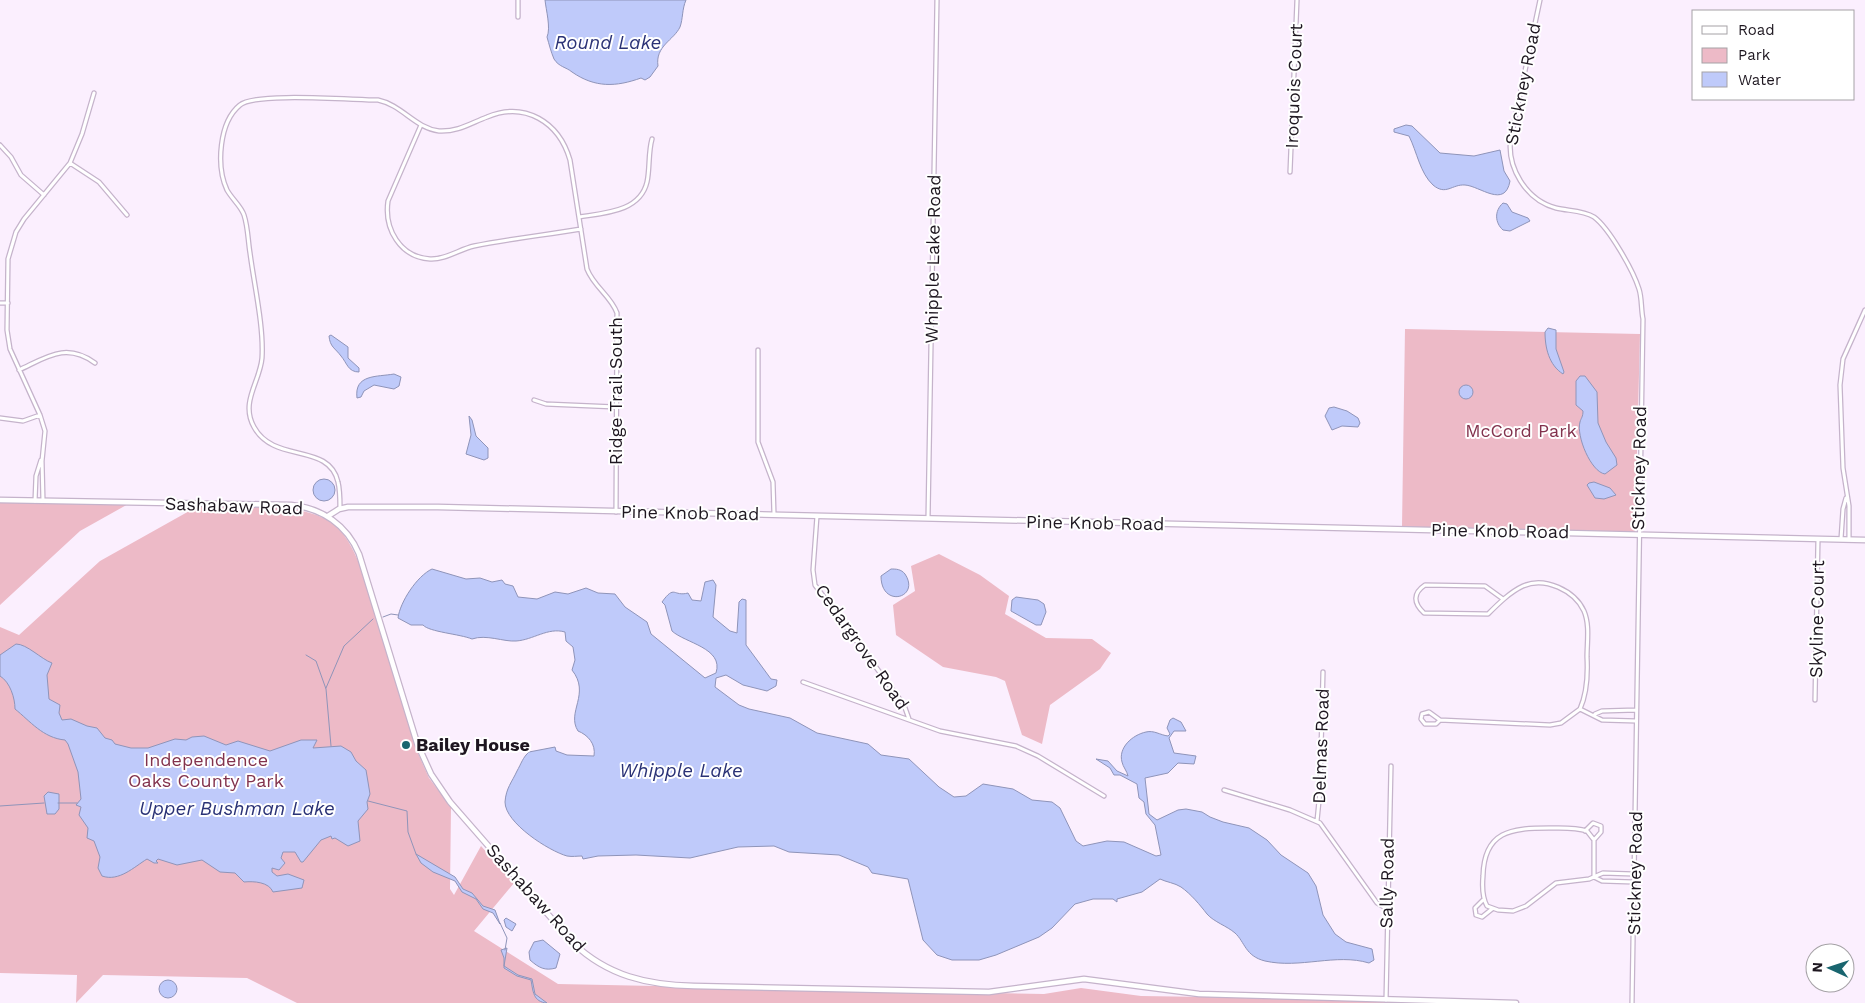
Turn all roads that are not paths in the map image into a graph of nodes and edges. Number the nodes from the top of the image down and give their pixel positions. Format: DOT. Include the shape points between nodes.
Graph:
graph roads {
  1 [pos="518,0"];
  2 [pos="937,0"];
  3 [pos="1297,0"];
  4 [pos="1540,0"];
  5 [pos="518,17"];
  6 [pos="94,93"];
  7 [pos="420,125"];
  8 [pos="652,139"];
  9 [pos="0,145"];
  10 [pos="70,163"];
  11 [pos="1290,172"];
  12 [pos="44,195"];
  13 [pos="127,215"];
  14 [pos="579,217"];
  15 [pos="581,229"];
  16 [pos="0,303"];
  17 [pos="8,303"];
  18 [pos="1865,310"];
  19 [pos="758,350"];
  20 [pos="95,363"];
  21 [pos="18,370"];
  22 [pos="534,400"];
  23 [pos="616,407"];
  24 [pos="40,415"];
  25 [pos="0,418"];
  26 [pos="43,454"];
  27 [pos="1847,498"];
  28 [pos="0,500"];
  29 [pos="35,501"];
  30 [pos="43,501"];
  31 [pos="340,508"];
  32 [pos="616,512"];
  33 [pos="774,514"];
  34 [pos="328,516"];
  35 [pos="817,516"];
  36 [pos="928,518"];
  37 [pos="1638,535"];
  38 [pos="1818,538"];
  39 [pos="1841,539"];
  40 [pos="1849,539"];
  41 [pos="1865,540"];
  42 [pos="1503,599"];
  43 [pos="1323,672"];
  44 [pos="803,682"];
  45 [pos="1816,700"];
  46 [pos="1580,709"];
  47 [pos="1636,710"];
  48 [pos="1618,711"];
  49 [pos="1594,714"];
  50 [pos="909,719"];
  51 [pos="1440,720"];
  52 [pos="1618,720"];
  53 [pos="1636,721"];
  54 [pos="1391,766"];
  55 [pos="1224,790"];
  56 [pos="1104,796"];
  57 [pos="1317,821"];
  58 [pos="1585,831"];
  59 [pos="1594,840"];
  60 [pos="1633,874"];
  61 [pos="1594,877"];
  62 [pos="1633,882"];
  63 [pos="1484,899"];
  64 [pos="1387,909"];
  65 [pos="1492,909"];
  66 [pos="1386,1000"];
  67 [pos="1516,1003"];
  68 [pos="1632,1003"];
  1 -- 5 [label="street"];
  2 -- 36 [label="street, Whipple Lake Road"];
  3 -- 11 [label="street, Iroquois Court"];
  4 -- 37 [label="street, Stickney Road" via="1511,136 1510,157 1523,184 1536,198 1556,208 1595,218 1626,261 1639,290 1643,332"];
  6 -- 10 [label="street"];
  7 -- 14 [label="street, Ridge Trail South" via="438,131 458,129 486,117 509,112 530,114 545,122 558,133 567,148"];
  7 -- 15 [label="street" via="387,209 390,231 405,249 435,259 473,247"];
  7 -- 31 [label="street" via="390,104 378,100 263,98 242,103 229,116 224,132 223,178 244,216 262,350 261,366 249,401 250,418 267,443 281,450 316,457 330,467 338,482"];
  8 -- 14 [label="street" via="647,182 636,201 615,212"];
  9 -- 12 [label="street" via="11,156 21,175"];
  10 -- 12 [label="street"];
  10 -- 13 [label="street" via="99,182"];
  12 -- 17 [label="street" via="16,232 8,259"];
  14 -- 15 [label="street, Ridge Trail South"];
  15 -- 23 [label="street, Ridge Trail South" via="589,274 611,300 617,313"];
  16 -- 17 [label="street"];
  17 -- 21 [label="street" via="8,339"];
  18 -- 27 [label="street" via="1843,359 1840,385"];
  19 -- 33 [label="street" via="758,442 773,482"];
  20 -- 21 [label="street" via="78,353 65,352"];
  21 -- 24 [label="street"];
  22 -- 23 [label="street" via="546,404"];
  23 -- 32 [label="street, Ridge Trail South"];
  24 -- 25 [label="street" via="23,420"];
  24 -- 26 [label="street" via="45,440"];
  26 -- 29 [label="street" via="36,476"];
  26 -- 30 [label="street"];
  27 -- 39 [label="street"];
  27 -- 40 [label="street"];
  28 -- 29 [label="main road, Sashabaw Road"];
  29 -- 30 [label="main road, Sashabaw Road"];
  30 -- 34 [label="main road, Sashabaw Road" via="291,505"];
  31 -- 32 [label="main road, Pine Knob Road"];
  31 -- 34 [label="main road"];
  32 -- 33 [label="main road, Pine Knob Road"];
  33 -- 35 [label="main road, Pine Knob Road"];
  34 -- 66 [label="main road, Sashabaw Road" via="344,529 358,551 417,743 437,785 567,936 588,956 614,971 646,982 694,986 989,992 1078,979 1200,994"];
  35 -- 36 [label="main road, Pine Knob Road"];
  35 -- 50 [label="street, Cedargrove Road" via="812,570 815,585 904,705"];
  36 -- 37 [label="main road, Pine Knob Road"];
  37 -- 38 [label="main road, Pine Knob Road"];
  37 -- 47 [label="street, Stickney Road"];
  38 -- 39 [label="main road, Pine Knob Road"];
  38 -- 45 [label="street, Skyline Court"];
  39 -- 40 [label="main road, Pine Knob Road"];
  40 -- 41 [label="main road, Pine Knob Road"];
  42 -- 42 [label="street" via="1488,614 1424,612 1417,606 1415,597 1426,585 1485,586"];
  42 -- 46 [label="street" via="1524,585 1539,583 1566,590 1580,606 1588,627 1587,678"];
  43 -- 57 [label="street, Delmas Road"];
  44 -- 50 [label="street"];
  46 -- 49 [label="street"];
  46 -- 51 [label="street" via="1561,723 1550,724"];
  47 -- 48 [label="street"];
  47 -- 53 [label="street, Stickney Road"];
  48 -- 49 [label="street"];
  48 -- 52 [label="street"];
  49 -- 52 [label="street" via="1602,720"];
  50 -- 56 [label="street" via="940,731 1016,746"];
  51 -- 51 [label="street" via="1436,724 1424,724 1421,720 1422,714 1429,712"];
  52 -- 53 [label="street"];
  53 -- 60 [label="street, Stickney Road"];
  54 -- 64 [label="street, Sally Road"];
  55 -- 57 [label="street"];
  57 -- 64 [label="street" via="1377,903"];
  58 -- 59 [label="street" via="1592,834"];
  58 -- 59 [label="street" via="1593,823 1601,826 1601,832"];
  58 -- 63 [label="street" via="1532,828 1516,829 1499,836 1484,857"];
  59 -- 61 [label="street"];
  60 -- 61 [label="street" via="1603,873"];
  60 -- 62 [label="street, Stickney Road"];
  61 -- 62 [label="street" via="1602,881"];
  61 -- 65 [label="street" via="1556,883 1518,909"];
  62 -- 68 [label="street, Stickney Road"];
  63 -- 65 [label="street"];
  63 -- 65 [label="street" via="1476,908 1476,915 1482,917"];
  64 -- 66 [label="street, Sally Road"];
  66 -- 67 [label="main road, Sashabaw Road"];
}
